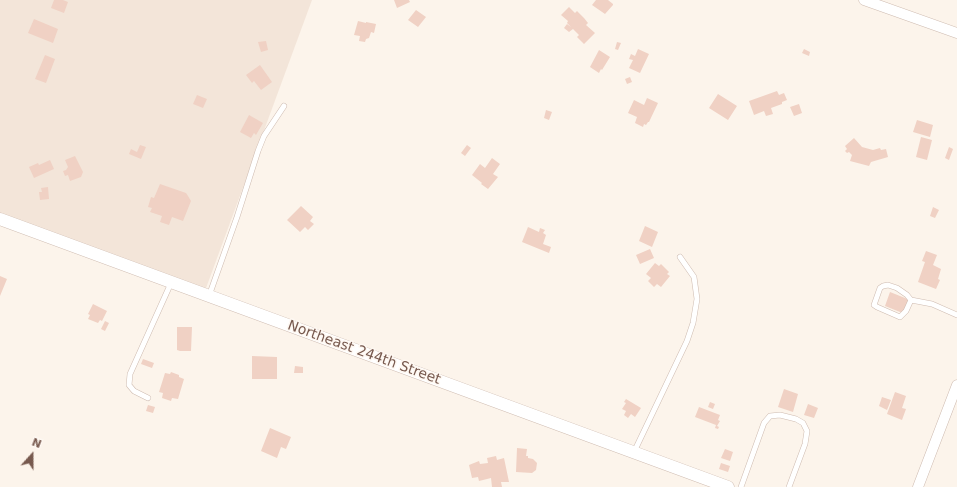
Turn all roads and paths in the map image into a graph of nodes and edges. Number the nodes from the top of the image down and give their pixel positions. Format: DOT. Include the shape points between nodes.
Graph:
graph roads {
  1 [pos="864,0"];
  2 [pos="957,33"];
  3 [pos="284,106"];
  4 [pos="0,219"];
  5 [pos="680,257"];
  6 [pos="172,282"];
  7 [pos="209,296"];
  8 [pos="911,300"];
  9 [pos="957,315"];
  10 [pos="957,385"];
  11 [pos="148,398"];
  12 [pos="634,452"];
  13 [pos="728,487"];
  14 [pos="741,487"];
  15 [pos="789,487"];
  16 [pos="918,487"];
  1 -- 2 [label="street"];
  3 -- 7 [label="lane" via="264,136"];
  4 -- 6 [label="street, Northeast 244th Street"];
  5 -- 12 [label="lane" via="694,277 697,299 693,323 687,341"];
  6 -- 7 [label="street, Northeast 244th Street"];
  6 -- 11 [label="lane" via="130,374 129,385 134,391"];
  7 -- 12 [label="street, Northeast 244th Street"];
  8 -- 8 [label="lane" via="897,288 888,285 880,288 874,305 900,317"];
  8 -- 9 [label="lane" via="932,304"];
  10 -- 16 [label="street"];
  12 -- 13 [label="street, Northeast 244th Street"];
  14 -- 15 [label="lane" via="764,423 774,415 799,421 806,426 805,444"];
}
